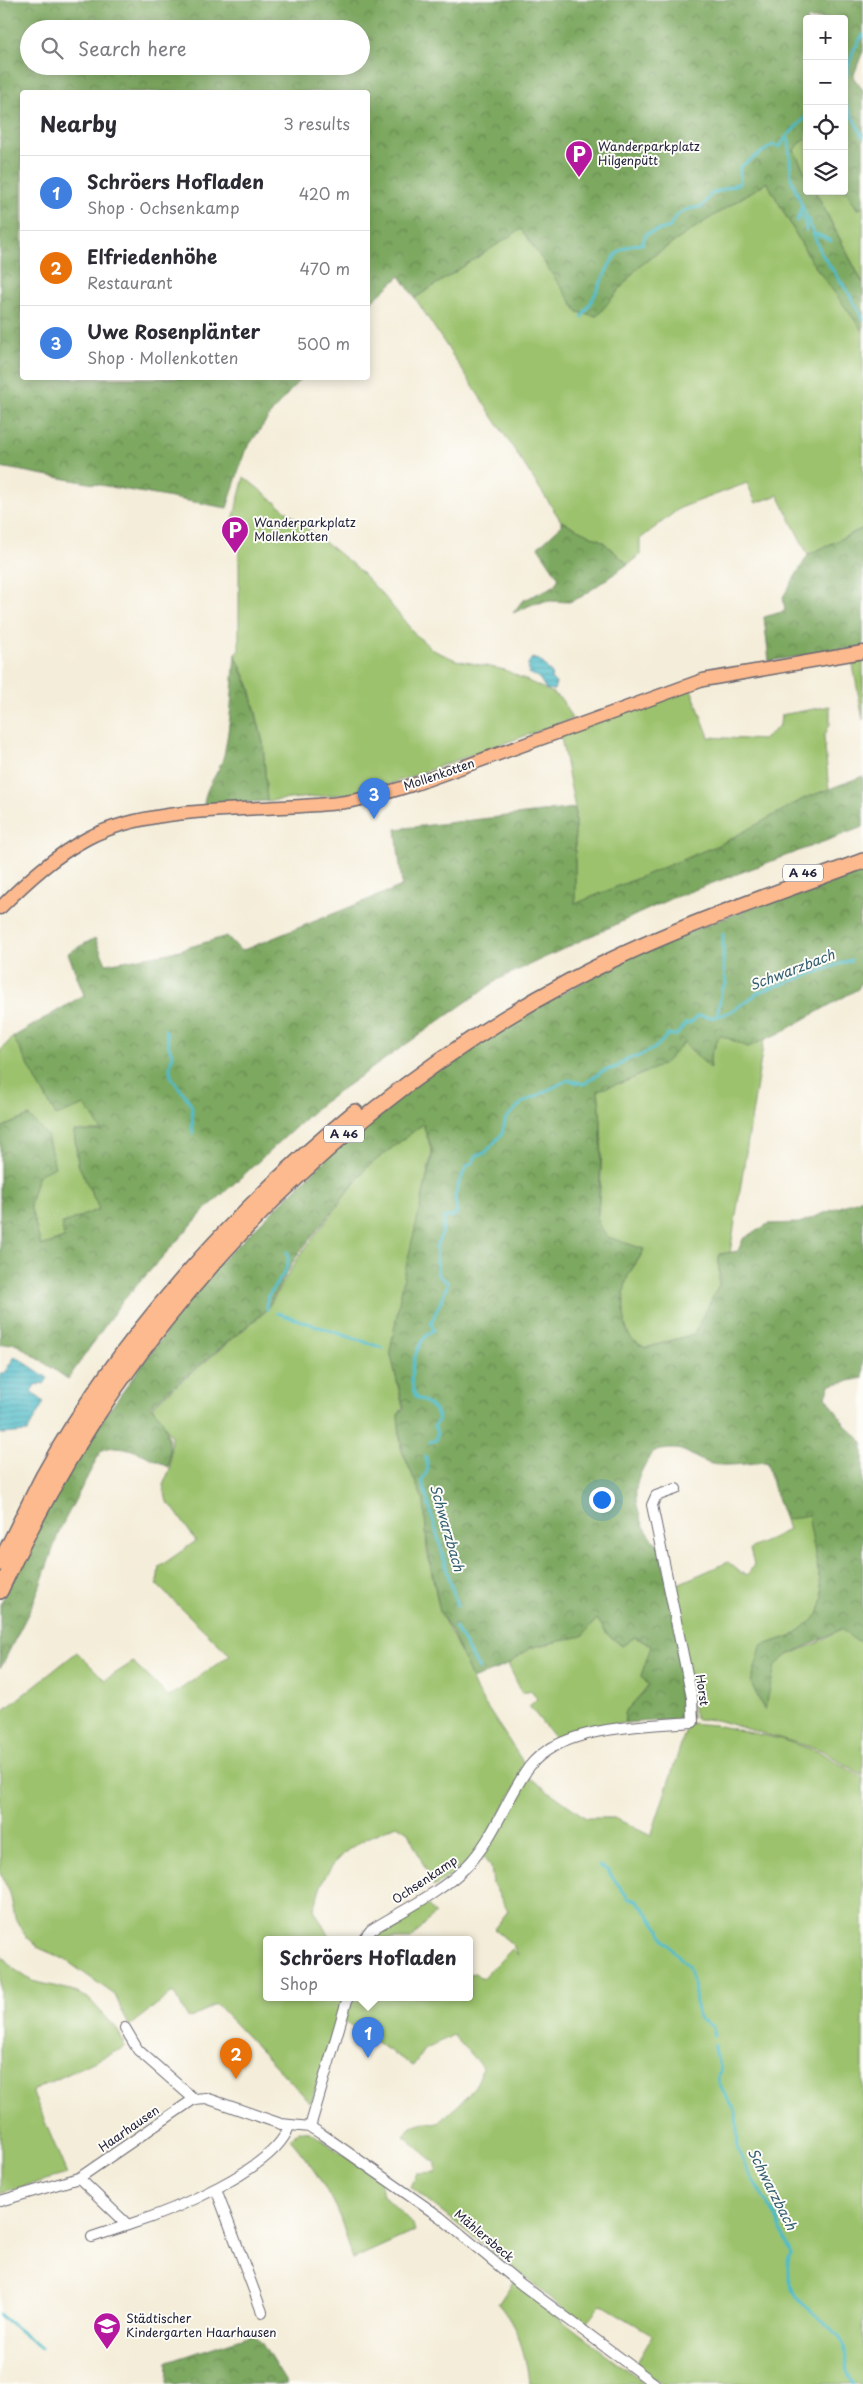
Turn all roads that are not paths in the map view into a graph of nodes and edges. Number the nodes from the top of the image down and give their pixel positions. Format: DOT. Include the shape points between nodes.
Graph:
graph roads {
  1 [pos="863,652"];
  2 [pos="863,852"];
  3 [pos="863,860"];
  4 [pos="0,908"];
  5 [pos="676,1489"];
  6 [pos="0,1563"];
  7 [pos="0,1592"];
  8 [pos="506,1806"];
  9 [pos="366,1936"];
  10 [pos="347,2001"];
  11 [pos="125,2028"];
  12 [pos="194,2099"];
  13 [pos="288,2126"];
  14 [pos="310,2127"];
  15 [pos="79,2178"];
  16 [pos="216,2189"];
  17 [pos="0,2201"];
  18 [pos="128,2225"];
  19 [pos="92,2237"];
  20 [pos="262,2312"];
  21 [pos="655,2384"];
  1 -- 4 [label="main road, Mollenkotten" via="703,680 376,796 338,803 166,816 121,826 89,837 54,858"];
  2 -- 6 [label="highway, A 46" via="660,928 565,974 452,1040 337,1126 242,1214 148,1322 67,1438"];
  3 -- 7 [label="highway, A 46" via="692,925 572,979 457,1048 358,1122 265,1207 154,1333 103,1404 65,1467"];
  5 -- 8 [label="street, Horst" via="656,1496 652,1505 692,1698 693,1722 594,1731 572,1739 540,1755"];
  8 -- 9 [label="street, Ochsenkamp" via="480,1852 465,1868"];
  10 -- 14 [label="street"];
  11 -- 12 [label="street" via="138,2050"];
  12 -- 13 [label="street" via="206,2098"];
  12 -- 15 [label="street, Haarhausen"];
  13 -- 14 [label="street"];
  13 -- 16 [label="street" via="280,2142 250,2168"];
  14 -- 21 [label="street, Mählersbeck" via="440,2217 521,2284"];
  15 -- 17 [label="street, Haarhausen"];
  15 -- 18 [label="street"];
  16 -- 18 [label="street" via="163,2214"];
  16 -- 20 [label="street"];
  18 -- 19 [label="street"];
}
